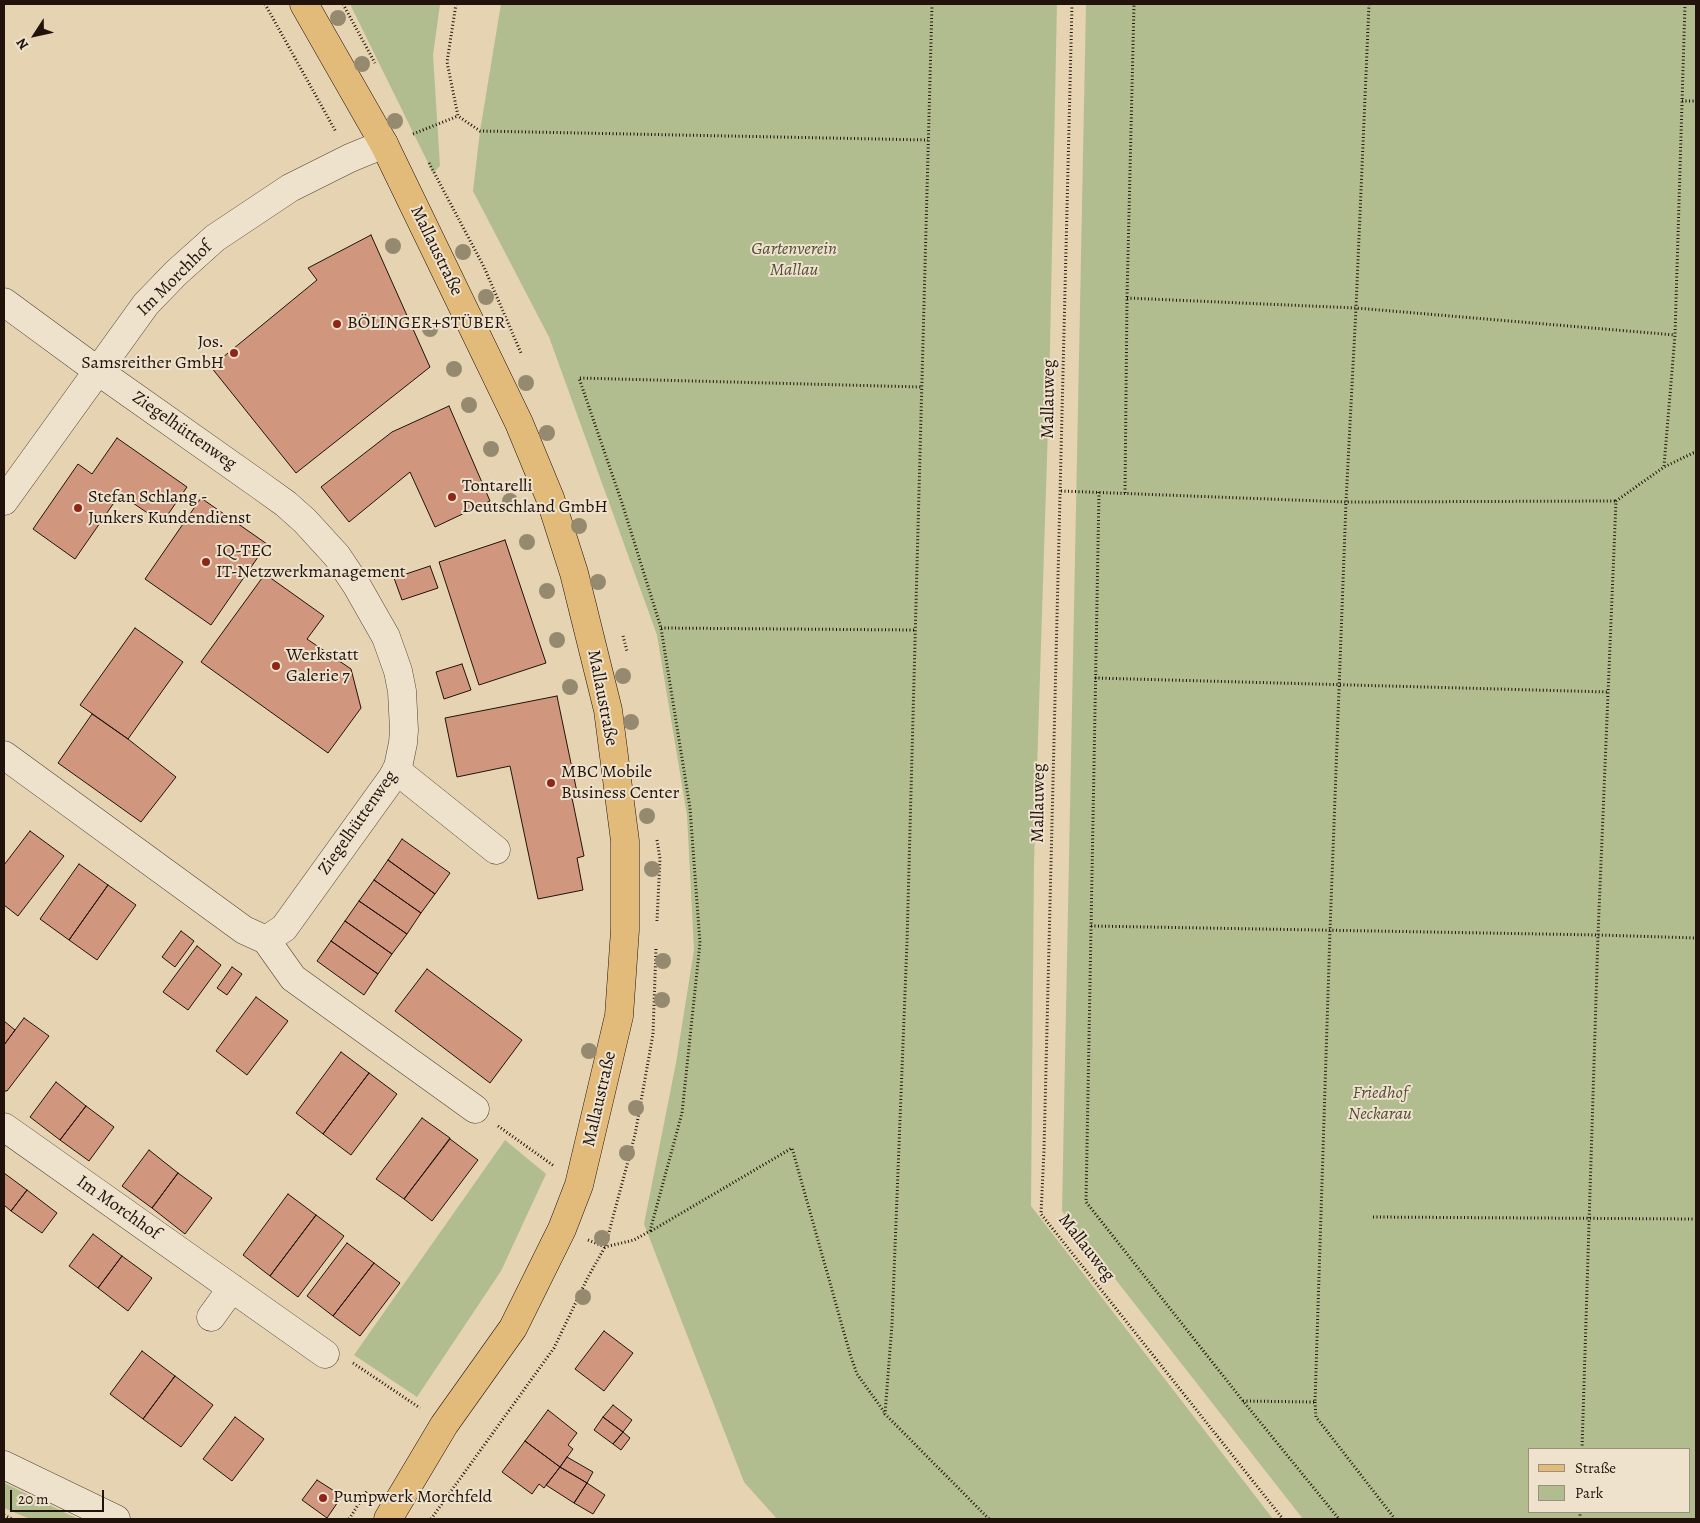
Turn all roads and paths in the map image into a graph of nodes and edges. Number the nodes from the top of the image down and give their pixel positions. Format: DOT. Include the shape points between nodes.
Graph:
graph roads {
  1 [pos="265,4"];
  2 [pos="304,4"];
  3 [pos="343,4"];
  4 [pos="456,4"];
  5 [pos="932,4"];
  6 [pos="1072,4"];
  7 [pos="1134,4"];
  8 [pos="1369,4"];
  9 [pos="1685,4"];
  10 [pos="376,64"];
  11 [pos="1696,101"];
  12 [pos="1682,102"];
  13 [pos="458,116"];
  14 [pos="928,140"];
  15 [pos="418,142"];
  16 [pos="384,144"];
  17 [pos="350,158"];
  18 [pos="427,158"];
  19 [pos="1127,298"];
  20 [pos="4,302"];
  21 [pos="1356,308"];
  22 [pos="1675,334"];
  23 [pos="523,357"];
  24 [pos="98,371"];
  25 [pos="920,387"];
  26 [pos="1696,453"];
  27 [pos="1664,467"];
  28 [pos="1060,491"];
  29 [pos="1099,492"];
  30 [pos="1125,494"];
  31 [pos="4,501"];
  32 [pos="1616,501"];
  33 [pos="1346,502"];
  34 [pos="661,628"];
  35 [pos="914,630"];
  36 [pos="622,634"];
  37 [pos="627,653"];
  38 [pos="1095,678"];
  39 [pos="1339,685"];
  40 [pos="1608,692"];
  41 [pos="4,755"];
  42 [pos="396,770"];
  43 [pos="657,839"];
  44 [pos="496,850"];
  45 [pos="1091,926"];
  46 [pos="657,927"];
  47 [pos="1330,931"];
  48 [pos="1598,935"];
  49 [pos="1696,938"];
  50 [pos="266,940"];
  51 [pos="656,946"];
  52 [pos="475,1109"];
  53 [pos="4,1128"];
  54 [pos="560,1172"];
  55 [pos="1373,1217"];
  56 [pos="1588,1218"];
  57 [pos="1696,1220"];
  58 [pos="562,1229"];
  59 [pos="650,1231"];
  60 [pos="605,1247"];
  61 [pos="232,1288"];
  62 [pos="211,1317"];
  63 [pos="325,1354"];
  64 [pos="1243,1401"];
  65 [pos="1316,1402"];
  66 [pos="420,1408"];
  67 [pos="885,1414"];
  68 [pos="1582,1448"];
  69 [pos="4,1466"];
  70 [pos="4,1516"];
  71 [pos="12,1519"];
  72 [pos="116,1519"];
  73 [pos="388,1519"];
  74 [pos="430,1519"];
  75 [pos="989,1519"];
  76 [pos="1284,1519"];
  77 [pos="1339,1519"];
  78 [pos="1395,1519"];
  1 -- 17 [label="path"];
  2 -- 16 [label="main road, Mallaustraße"];
  3 -- 10 [label="path"];
  4 -- 13 [label="path" via="447,62"];
  5 -- 14 [label="path"];
  6 -- 28 [label="path, Mallauweg"];
  7 -- 19 [label="path"];
  8 -- 21 [label="path"];
  9 -- 12 [label="path"];
  11 -- 12 [label="path"];
  12 -- 22 [label="path"];
  13 -- 14 [label="path" via="480,131"];
  13 -- 15 [label="path" via="414,134"];
  14 -- 25 [label="path"];
  16 -- 17 [label="street, Im Morchhof"];
  16 -- 58 [label="main road, Mallaustraße" via="519,423 550,498 574,573 608,710 625,841 625,930 619,1016 579,1186"];
  17 -- 24 [label="street, Im Morchhof" via="290,188 215,238 146,304"];
  18 -- 23 [label="path" via="484,267"];
  19 -- 21 [label="path"];
  19 -- 30 [label="path"];
  20 -- 24 [label="street, Ziegelhüttenweg"];
  21 -- 22 [label="path"];
  21 -- 33 [label="path"];
  22 -- 27 [label="path"];
  24 -- 31 [label="street, Im Morchhof"];
  24 -- 42 [label="street, Ziegelhüttenweg" via="286,504 337,556 377,619 398,671 404,730"];
  25 -- 34 [label="path" via="580,378"];
  25 -- 35 [label="path"];
  26 -- 27 [label="path"];
  27 -- 32 [label="path"];
  28 -- 29 [label="path"];
  28 -- 76 [label="path, Mallauweg" via="1041,1214"];
  29 -- 30 [label="path"];
  29 -- 38 [label="path"];
  30 -- 33 [label="path"];
  32 -- 33 [label="path"];
  32 -- 40 [label="path"];
  33 -- 39 [label="path"];
  34 -- 35 [label="path"];
  34 -- 59 [label="path" via="690,808 700,943 682,1112"];
  35 -- 67 [label="path" via="897,1218"];
  36 -- 37 [label="path"];
  38 -- 39 [label="path"];
  38 -- 45 [label="path"];
  39 -- 40 [label="path"];
  39 -- 47 [label="path"];
  40 -- 48 [label="path"];
  41 -- 50 [label="street" via="244,930"];
  42 -- 44 [label="street"];
  42 -- 50 [label="street, Ziegelhüttenweg" via="284,928"];
  43 -- 46 [label="path" via="660,859"];
  45 -- 47 [label="path"];
  45 -- 64 [label="path" via="1086,1202"];
  47 -- 48 [label="path"];
  47 -- 65 [label="path"];
  48 -- 49 [label="path"];
  48 -- 56 [label="path"];
  50 -- 52 [label="street" via="293,978"];
  51 -- 60 [label="path" via="653,1034 635,1135"];
  52 -- 54 [label="path"];
  53 -- 61 [label="street, Im Morchhof"];
  55 -- 56 [label="path"];
  56 -- 57 [label="path"];
  56 -- 68 [label="path"];
  58 -- 60 [label="path"];
  58 -- 73 [label="main road, Mallaustraße" via="512,1328 444,1425"];
  59 -- 60 [label="path" via="634,1240"];
  59 -- 67 [label="path" via="792,1148 850,1354 857,1374"];
  60 -- 74 [label="path" via="554,1348"];
  61 -- 62 [label="street"];
  61 -- 63 [label="street, Im Morchhof"];
  63 -- 66 [label="path" via="337,1353"];
  64 -- 65 [label="path"];
  64 -- 77 [label="path"];
  65 -- 78 [label="path" via="1316,1418"];
  67 -- 75 [label="path"];
  69 -- 72 [label="street"];
  70 -- 71 [label="path"];
}
